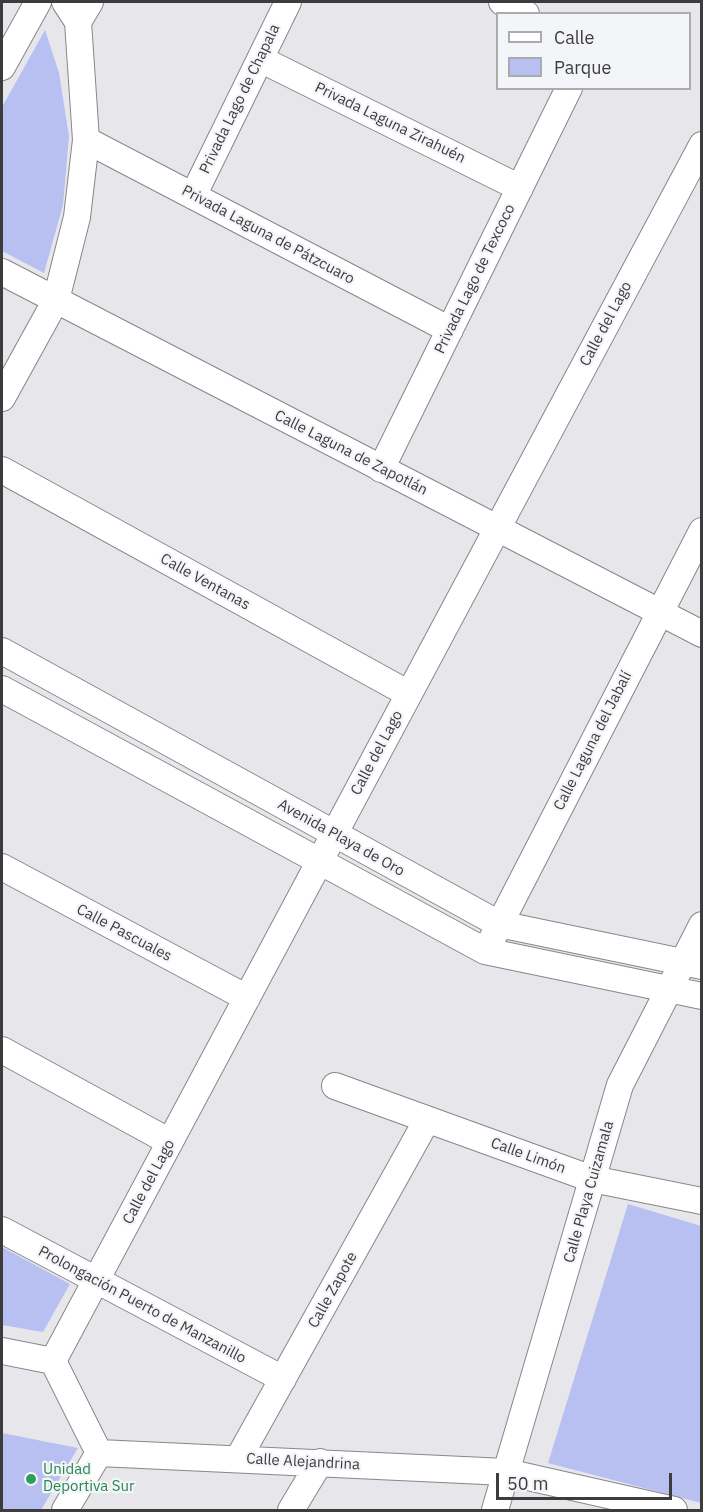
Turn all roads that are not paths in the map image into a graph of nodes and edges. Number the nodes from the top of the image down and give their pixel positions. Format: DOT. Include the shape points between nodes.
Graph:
graph roads {
  1 [pos="38,2"];
  2 [pos="288,2"];
  3 [pos="502,2"];
  4 [pos="77,8"];
  5 [pos="522,12"];
  6 [pos="260,59"];
  7 [pos="2,67"];
  8 [pos="568,90"];
  9 [pos="86,140"];
  10 [pos="702,145"];
  11 [pos="520,188"];
  12 [pos="193,196"];
  13 [pos="2,272"];
  14 [pos="56,300"];
  15 [pos="450,330"];
  16 [pos="2,398"];
  17 [pos="381,469"];
  18 [pos="2,470"];
  19 [pos="497,528"];
  20 [pos="702,531"];
  21 [pos="659,612"];
  22 [pos="702,634"];
  23 [pos="2,651"];
  24 [pos="2,689"];
  25 [pos="409,694"];
  26 [pos="334,834"];
  27 [pos="319,862"];
  28 [pos="2,867"];
  29 [pos="500,924"];
  30 [pos="702,925"];
  31 [pos="485,951"];
  32 [pos="692,964"];
  33 [pos="669,989"];
  34 [pos="702,996"];
  35 [pos="247,998"];
  36 [pos="2,1050"];
  37 [pos="335,1086"];
  38 [pos="427,1120"];
  39 [pos="170,1142"];
  40 [pos="592,1179"];
  41 [pos="702,1202"];
  42 [pos="2,1230"];
  43 [pos="96,1281"];
  44 [pos="2,1351"];
  45 [pos="53,1361"];
  46 [pos="283,1380"];
  47 [pos="99,1453"];
  48 [pos="238,1459"];
  49 [pos="320,1462"];
  50 [pos="506,1472"];
  51 [pos="65,1510"];
  52 [pos="291,1510"];
  53 [pos="495,1510"];
  54 [pos="674,1510"];
  1 -- 7 [label="street"];
  2 -- 6 [label="street, Privada Lago de Chapala"];
  3 -- 5 [label="street"];
  4 -- 9 [label="street"];
  6 -- 11 [label="street, Privada Laguna Zirahuén"];
  6 -- 12 [label="street, Privada Lago de Chapala"];
  8 -- 11 [label="street, Privada Lago de Texcoco"];
  9 -- 12 [label="street, Privada Laguna de Pátzcuaro"];
  9 -- 14 [label="street" via="77,217"];
  10 -- 19 [label="street, Calle del Lago"];
  11 -- 15 [label="street, Privada Lago de Texcoco"];
  12 -- 15 [label="street, Privada Laguna de Pátzcuaro"];
  13 -- 14 [label="street, Calle Laguna de Zapotlán"];
  14 -- 16 [label="street"];
  14 -- 17 [label="street, Calle Laguna de Zapotlán"];
  15 -- 17 [label="street, Privada Lago de Texcoco"];
  17 -- 19 [label="street, Calle Laguna de Zapotlán"];
  18 -- 25 [label="street, Calle Ventanas"];
  19 -- 21 [label="street, Calle Laguna de Zapotlán"];
  19 -- 25 [label="street, Calle del Lago"];
  20 -- 21 [label="street, Calle Laguna del Jabalí"];
  21 -- 22 [label="street, Calle Laguna de Zapotlán"];
  21 -- 29 [label="street, Calle Laguna del Jabalí"];
  23 -- 26 [label="street, Avenida Playa de Oro"];
  24 -- 27 [label="street, Avenida Playa de Oro"];
  25 -- 26 [label="street, Calle del Lago"];
  26 -- 27 [label="street, Calle del Lago"];
  26 -- 29 [label="street, Avenida Playa de Oro"];
  27 -- 31 [label="street, Avenida Playa de Oro"];
  27 -- 35 [label="street, Calle del Lago"];
  28 -- 35 [label="street, Calle Pascuales"];
  29 -- 31 [label="street, Calle Laguna del Jabalí"];
  29 -- 32 [label="street, Avenida Playa de Oro"];
  30 -- 32 [label="street, Calle Playa Cuizamala"];
  31 -- 33 [label="street, Avenida Playa de Oro"];
  32 -- 33 [label="street, Calle Playa Cuizamala"];
  33 -- 34 [label="street, Avenida Playa de Oro"];
  33 -- 40 [label="street, Calle Playa Cuizamala" via="620,1085"];
  35 -- 39 [label="street, Calle del Lago"];
  36 -- 39 [label="street"];
  37 -- 38 [label="street, Calle Limón"];
  38 -- 40 [label="street, Calle Limón"];
  38 -- 46 [label="street, Calle Zapote"];
  39 -- 43 [label="street, Calle del Lago"];
  40 -- 41 [label="street, Calle Limón"];
  40 -- 50 [label="street, Calle Playa Cuizamala"];
  42 -- 43 [label="street, Prolongación Puerto de Manzanillo"];
  43 -- 45 [label="street, Calle del Lago"];
  43 -- 46 [label="street, Prolongación Puerto de Manzanillo"];
  44 -- 45 [label="street"];
  45 -- 47 [label="street"];
  46 -- 48 [label="street, Calle Zapote"];
  47 -- 48 [label="street, Calle Alejandrina"];
  47 -- 51 [label="street"];
  48 -- 49 [label="street, Calle Alejandrina"];
  49 -- 50 [label="street, Calle Alejandrina"];
  49 -- 52 [label="street"];
  50 -- 53 [label="street, Calle Playa Cuizamala"];
  50 -- 54 [label="street, Calle Alejandrina"];
}
